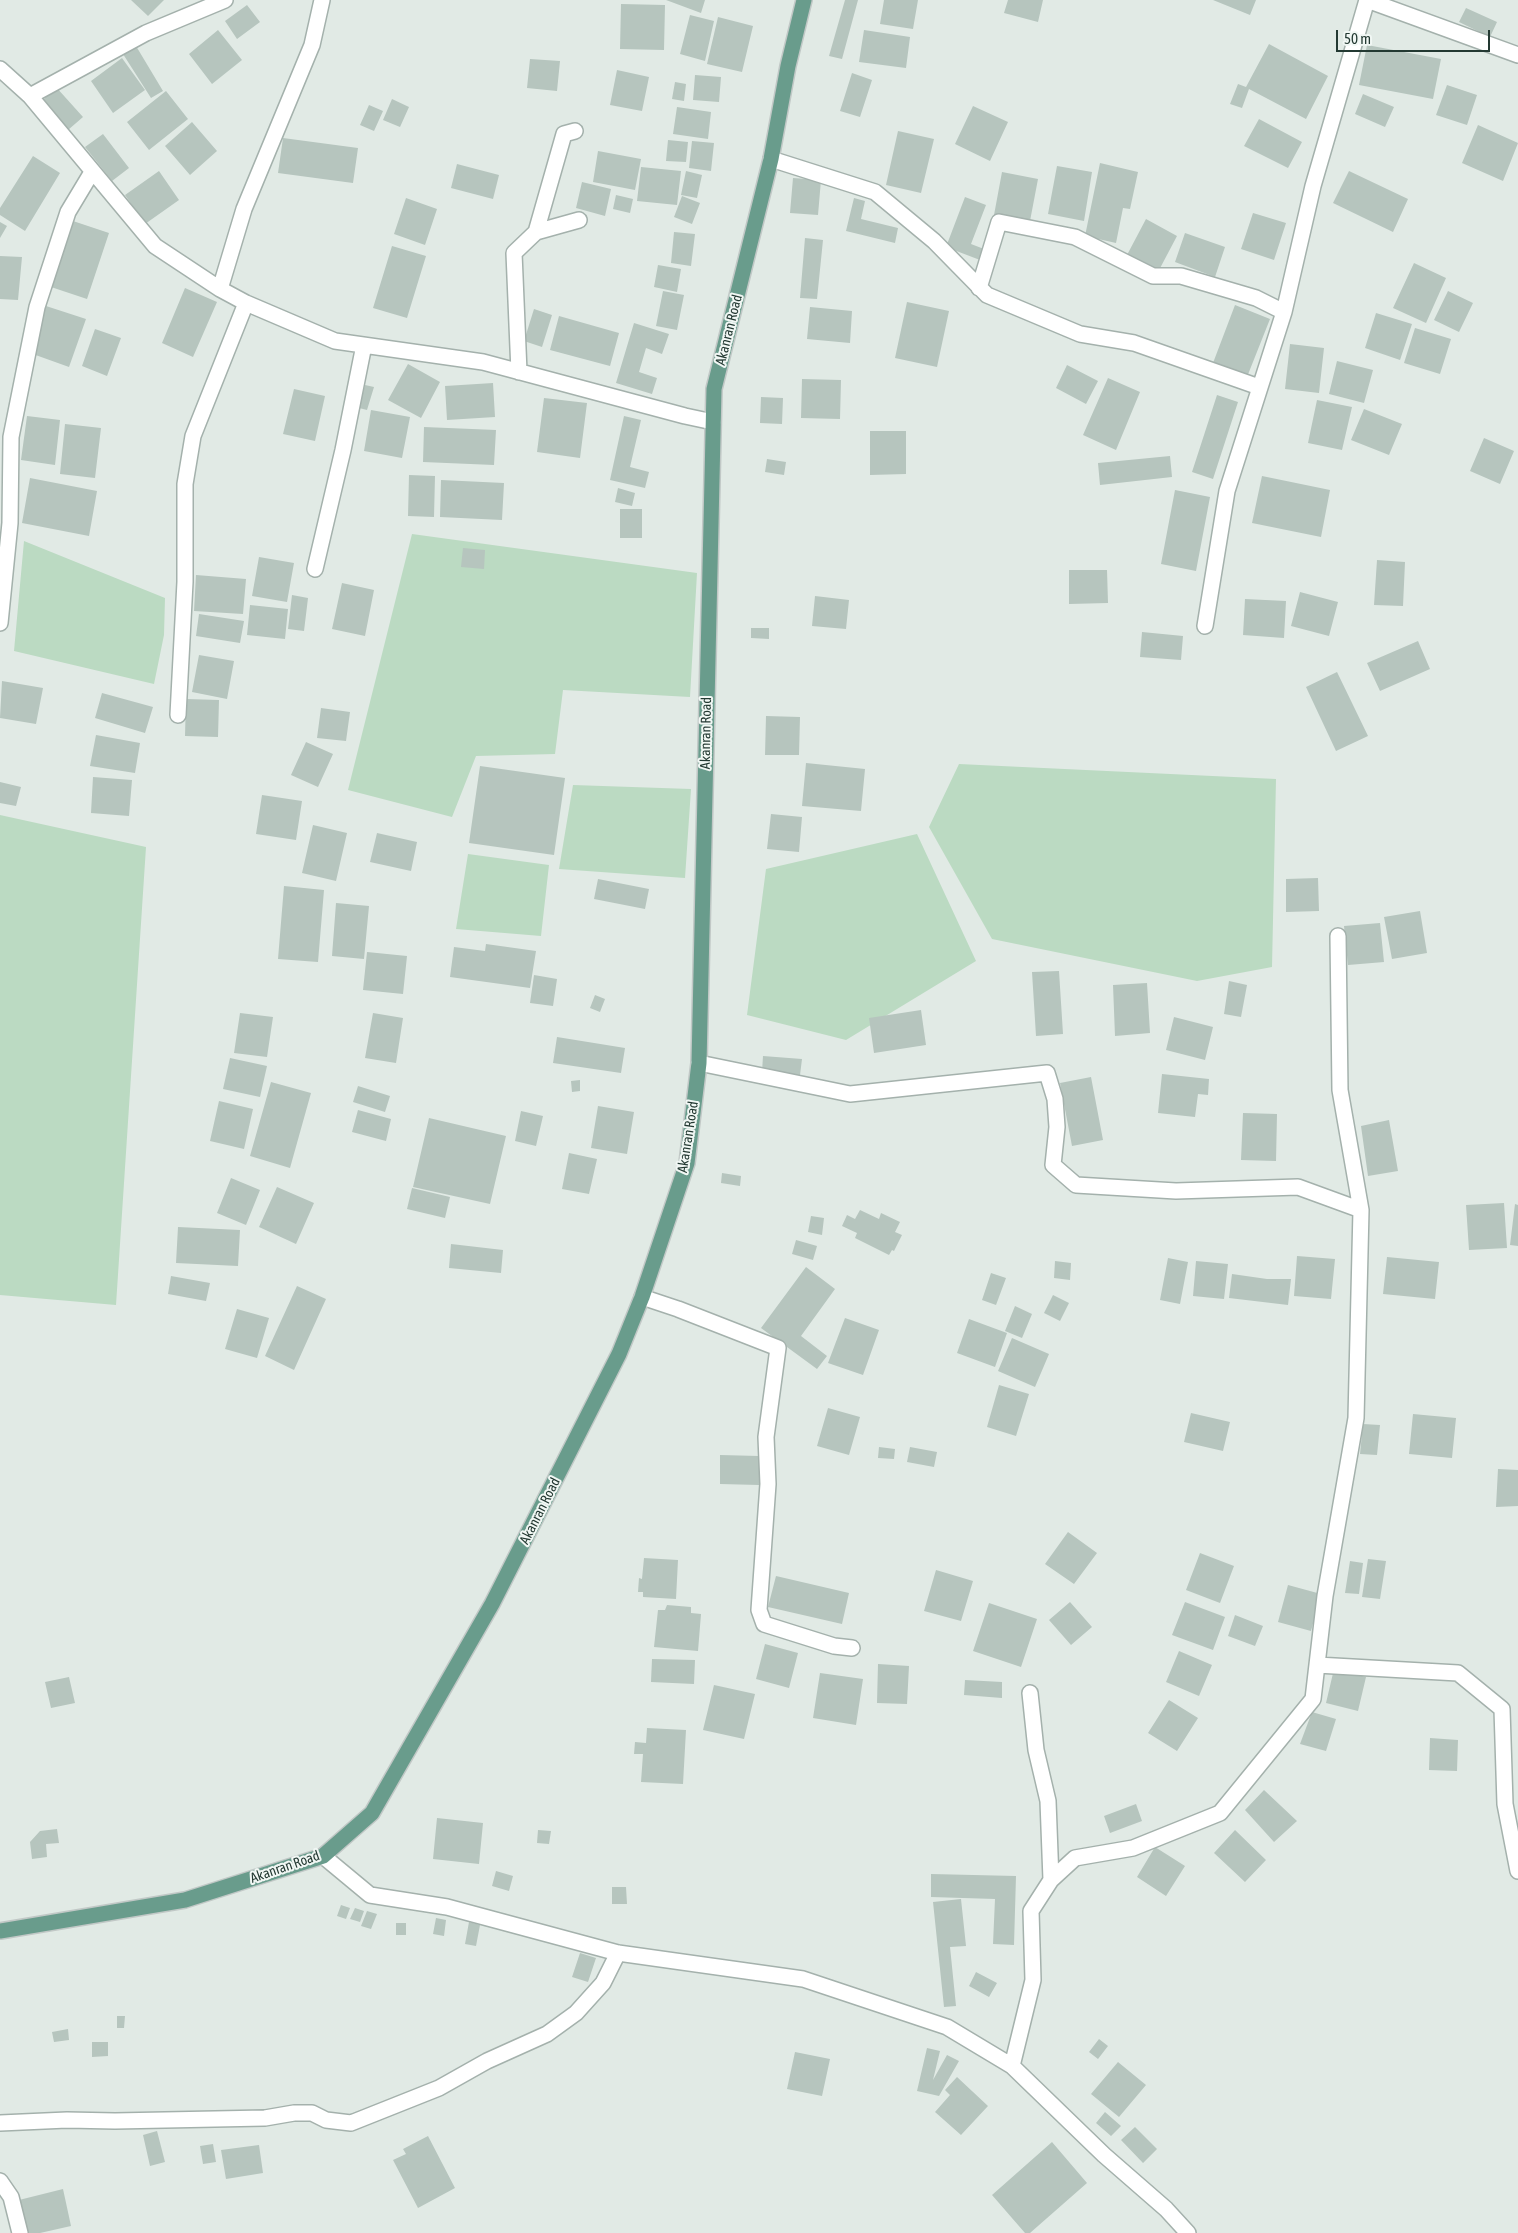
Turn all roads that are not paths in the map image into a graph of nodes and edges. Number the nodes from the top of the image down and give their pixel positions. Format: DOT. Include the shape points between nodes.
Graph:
graph roads {
  1 [pos="225,0"];
  2 [pos="322,0"];
  3 [pos="804,0"];
  4 [pos="1367,0"];
  5 [pos="1518,55"];
  6 [pos="0,69"];
  7 [pos="30,96"];
  8 [pos="575,131"];
  9 [pos="771,158"];
  10 [pos="92,172"];
  11 [pos="579,220"];
  12 [pos="536,232"];
  13 [pos="979,288"];
  14 [pos="220,289"];
  15 [pos="246,303"];
  16 [pos="1284,312"];
  17 [pos="364,345"];
  18 [pos="518,372"];
  19 [pos="1259,387"];
  20 [pos="713,422"];
  21 [pos="315,569"];
  22 [pos="0,623"];
  23 [pos="1205,626"];
  24 [pos="178,715"];
  25 [pos="1338,936"];
  26 [pos="699,1063"];
  27 [pos="1361,1210"];
  28 [pos="642,1297"];
  29 [pos="852,1648"];
  30 [pos="1317,1665"];
  31 [pos="1030,1693"];
  32 [pos="324,1856"];
  33 [pos="1518,1871"];
  34 [pos="1051,1880"];
  35 [pos="0,1931"];
  36 [pos="618,1953"];
  37 [pos="1012,2066"];
  38 [pos="0,2122"];
  39 [pos="0,2182"];
  40 [pos="1184,2232"];
  41 [pos="20,2233"];
  1 -- 7 [label="street" via="146,33"];
  2 -- 14 [label="street" via="312,45 244,209"];
  3 -- 9 [label="main road, Akanran Road"];
  4 -- 5 [label="street"];
  4 -- 16 [label="street" via="1313,186"];
  6 -- 7 [label="street"];
  7 -- 10 [label="street"];
  8 -- 12 [label="street" via="564,134"];
  9 -- 13 [label="street" via="875,192 934,241"];
  9 -- 20 [label="main road, Akanran Road" via="714,389"];
  10 -- 14 [label="street" via="155,246"];
  10 -- 22 [label="street" via="68,212 37,308 11,437 10,523"];
  11 -- 12 [label="street"];
  12 -- 18 [label="street" via="514,253"];
  13 -- 16 [label="street" via="999,222 1075,237 1153,276 1180,276 1256,298"];
  13 -- 19 [label="street" via="987,295 1080,334 1134,343"];
  14 -- 15 [label="street"];
  15 -- 17 [label="street" via="335,341"];
  15 -- 24 [label="street" via="194,436 185,484 185,582"];
  16 -- 19 [label="street"];
  17 -- 18 [label="street" via="483,362"];
  17 -- 21 [label="street" via="344,450"];
  18 -- 20 [label="street"];
  19 -- 23 [label="street" via="1228,491"];
  20 -- 26 [label="main road, Akanran Road"];
  25 -- 27 [label="street" via="1340,1090"];
  26 -- 27 [label="street" via="850,1094 1047,1073 1057,1127 1053,1166 1076,1186 1176,1191 1298,1187"];
  26 -- 28 [label="main road, Akanran Road" via="687,1163"];
  27 -- 30 [label="street" via="1356,1418 1325,1596"];
  28 -- 29 [label="street" via="778,1348 766,1436 768,1484 759,1610 764,1624 834,1646"];
  28 -- 32 [label="main road, Akanran Road" via="620,1354 492,1604 372,1813"];
  30 -- 33 [label="street" via="1458,1673 1502,1709 1504,1804"];
  30 -- 34 [label="street" via="1313,1699 1220,1813 1133,1848 1075,1858"];
  31 -- 34 [label="street" via="1036,1750 1048,1801"];
  32 -- 35 [label="main road, Akanran Road" via="186,1900"];
  32 -- 36 [label="street" via="370,1895 447,1907"];
  34 -- 37 [label="street" via="1032,1911 1033,1980"];
  36 -- 37 [label="street" via="802,1980 947,2027"];
  36 -- 38 [label="street" via="603,1983 576,2013 547,2034 439,2088 351,2123 326,2120 312,2113 257,2118"];
  37 -- 40 [label="street" via="1104,2155 1166,2209"];
  39 -- 41 [label="street" via="11,2196"];
}
